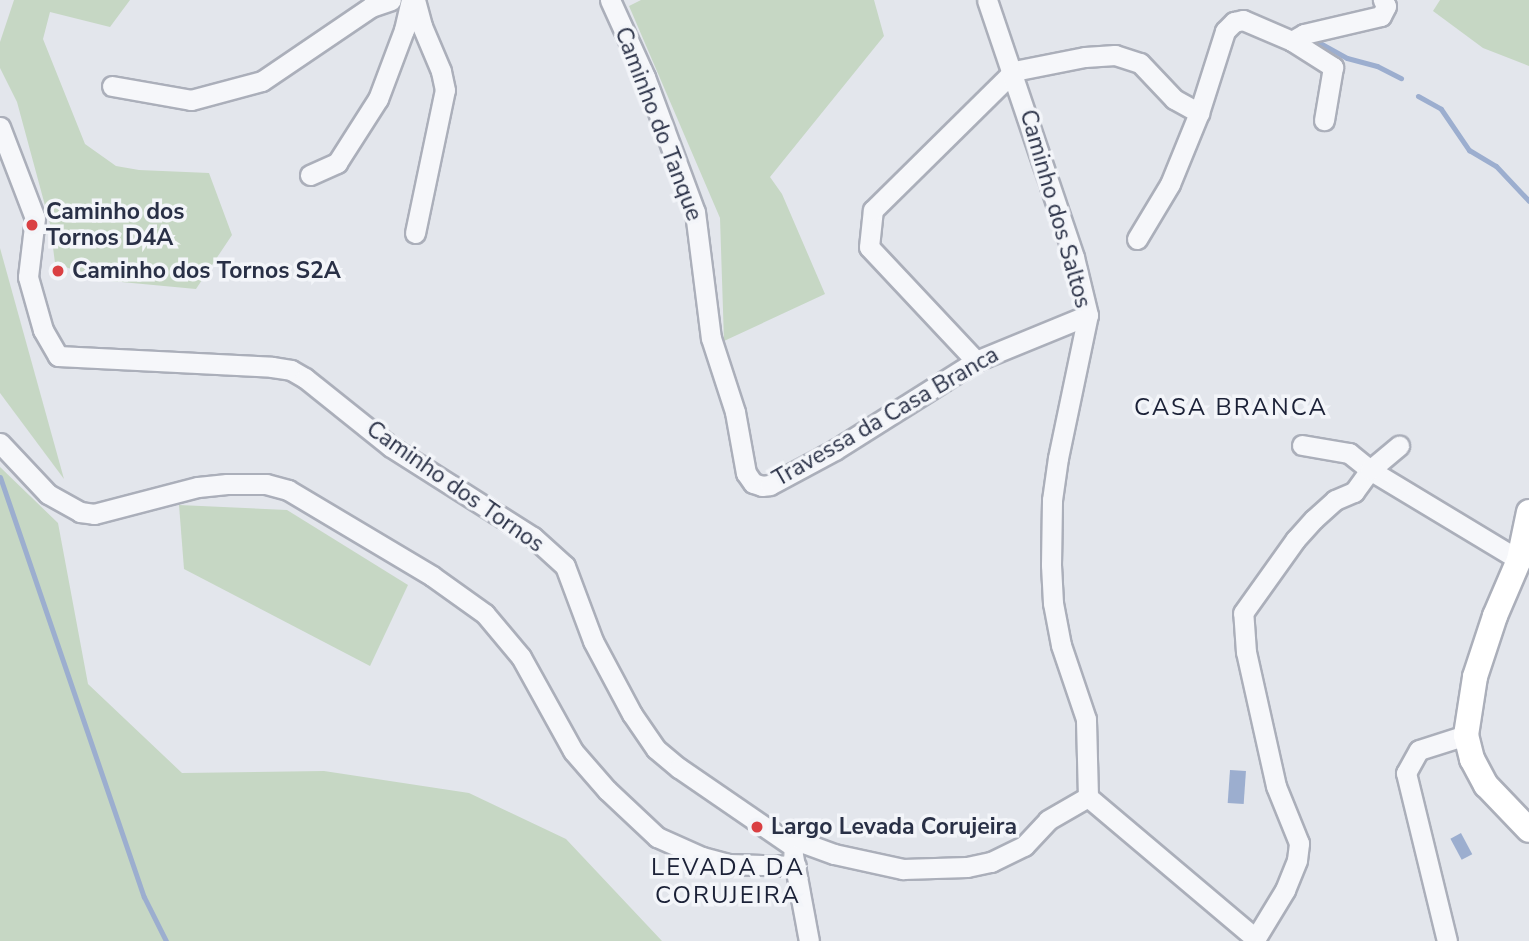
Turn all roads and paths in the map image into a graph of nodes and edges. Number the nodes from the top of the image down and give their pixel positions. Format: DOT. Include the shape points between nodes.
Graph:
graph roads {
  1 [pos="391,0"];
  2 [pos="413,0"];
  3 [pos="610,0"];
  4 [pos="987,0"];
  5 [pos="1383,0"];
  6 [pos="1292,41"];
  7 [pos="1014,71"];
  8 [pos="112,86"];
  9 [pos="1199,113"];
  10 [pos="1324,120"];
  11 [pos="0,127"];
  12 [pos="310,176"];
  13 [pos="415,233"];
  14 [pos="1137,239"];
  15 [pos="1087,315"];
  16 [pos="976,361"];
  17 [pos="0,444"];
  18 [pos="1302,445"];
  19 [pos="1399,446"];
  20 [pos="1370,470"];
  21 [pos="762,486"];
  22 [pos="1529,512"];
  23 [pos="1519,560"];
  24 [pos="1466,735"];
  25 [pos="1088,797"];
  26 [pos="1529,830"];
  27 [pos="795,857"];
  28 [pos="1255,939"];
  29 [pos="809,941"];
  30 [pos="1447,941"];
  1 -- 8 [label="street" via="371,7 262,81 191,100"];
  2 -- 12 [label="street" via="373,108 337,163"];
  2 -- 13 [label="street" via="445,90"];
  3 -- 21 [label="street, Caminho do Tanque" via="645,77 695,212 710,338 735,412 746,473"];
  4 -- 7 [label="street, Caminho dos Saltos"];
  5 -- 6 [label="street" via="1386,6 1381,16"];
  6 -- 9 [label="street" via="1243,20 1234,22 1225,31"];
  6 -- 10 [label="street" via="1333,67"];
  7 -- 9 [label="street" via="1115,55 1140,63 1174,99"];
  7 -- 15 [label="street, Caminho dos Saltos" via="1074,257"];
  7 -- 16 [label="street" via="873,210 869,247"];
  9 -- 14 [label="street" via="1170,184"];
  11 -- 27 [label="street, Caminho dos Tornos" via="34,218 28,277 43,330 58,356 272,366 305,378 391,447 533,537 565,566 593,641 656,749"];
  15 -- 16 [label="street, Travessa da Casa Branca"];
  15 -- 25 [label="street, Caminho dos Saltos" via="1058,458 1051,565 1061,645 1086,719"];
  16 -- 21 [label="street, Travessa da Casa Branca" via="835,450"];
  17 -- 27 [label="street" via="48,495 80,512 94,514 198,487 266,484 288,490 432,576 485,614 521,657 573,751 657,837 702,858 729,864"];
  18 -- 20 [label="street" via="1349,453"];
  19 -- 20 [label="street"];
  20 -- 23 [label="street"];
  20 -- 28 [label="street" via="1354,492 1335,500 1295,540 1243,613 1246,652 1276,786 1299,843 1285,890"];
  22 -- 23 [label="main road"];
  23 -- 24 [label="main road" via="1475,677"];
  24 -- 26 [label="main road" via="1486,785"];
  24 -- 30 [label="street" via="1419,750 1406,773"];
  25 -- 27 [label="street" via="1048,821 1024,846 967,867 903,869 801,842"];
  25 -- 28 [label="street"];
  27 -- 29 [label="street"];
}
